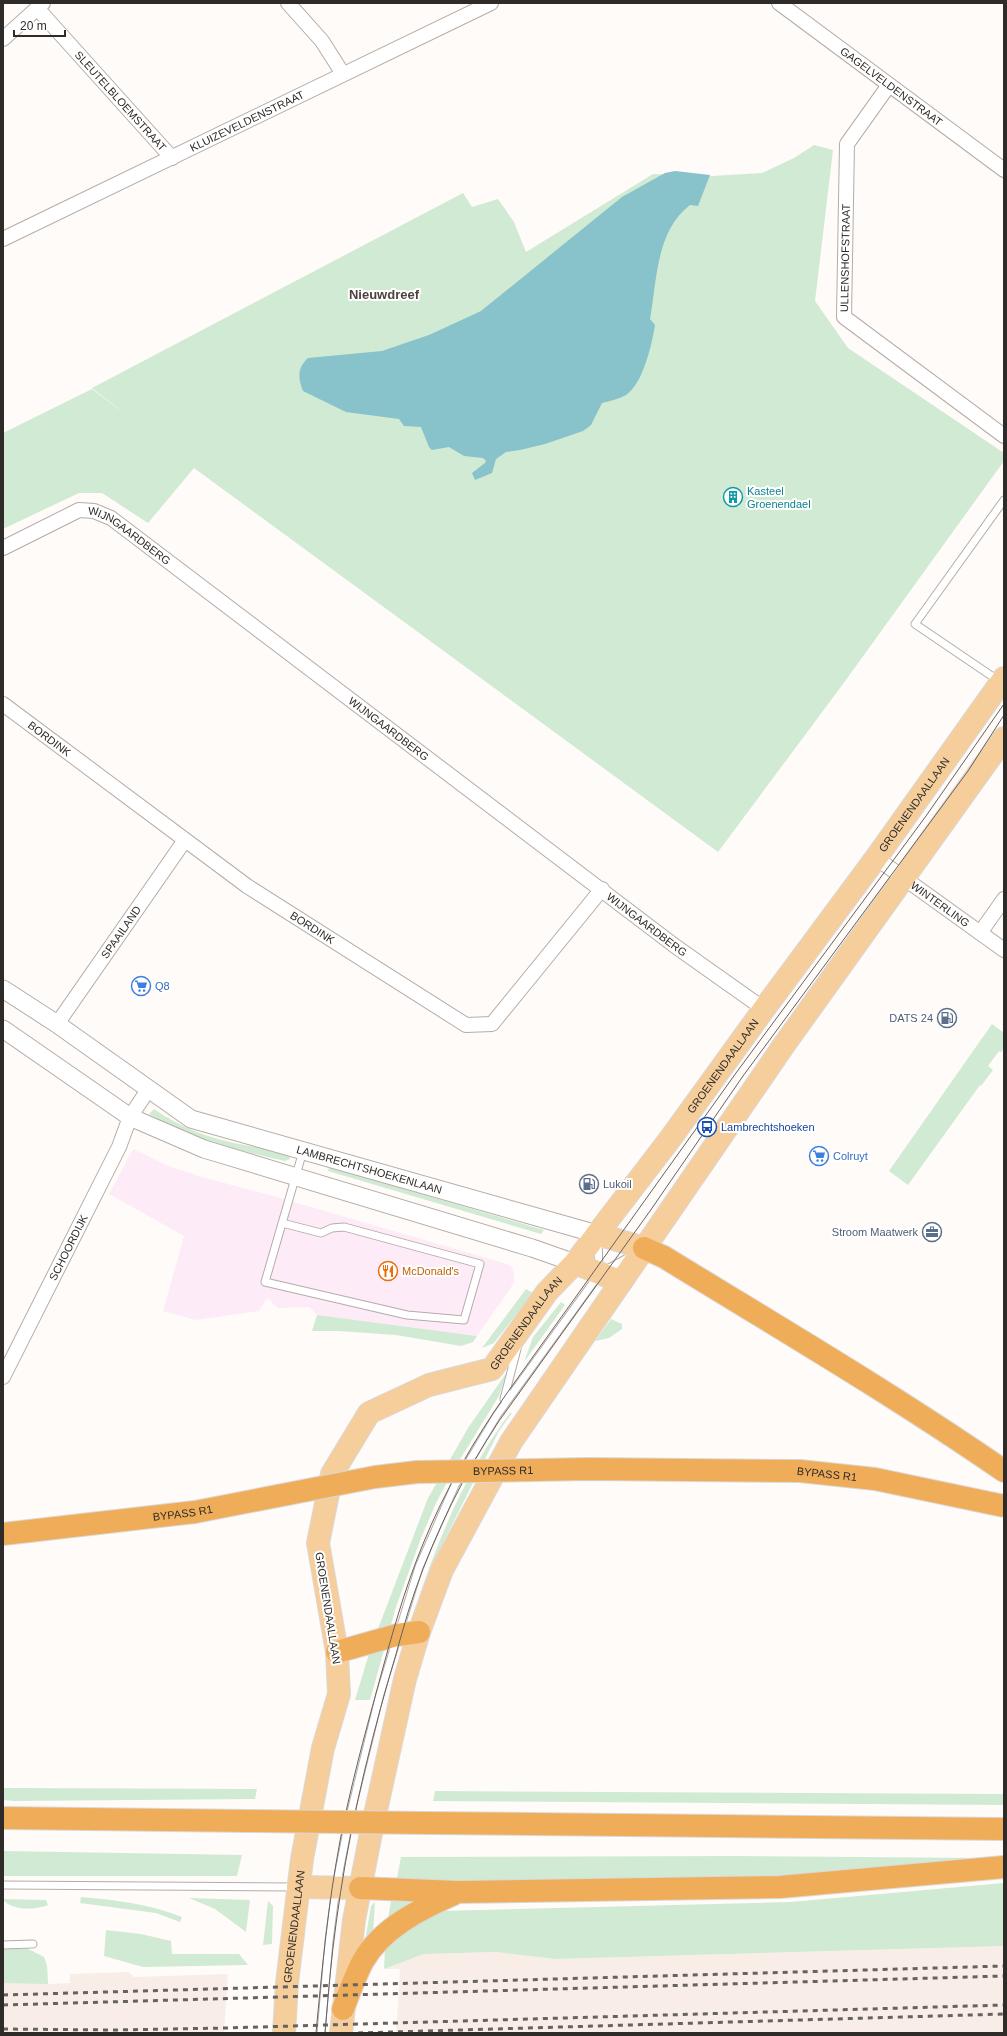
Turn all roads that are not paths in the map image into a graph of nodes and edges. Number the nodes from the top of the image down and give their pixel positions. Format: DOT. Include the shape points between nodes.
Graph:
graph roads {
  1 [pos="288,3"];
  2 [pos="491,3"];
  3 [pos="778,3"];
  4 [pos="40,6"];
  5 [pos="3,39"];
  6 [pos="343,74"];
  7 [pos="889,85"];
  8 [pos="172,158"];
  9 [pos="1004,170"];
  10 [pos="3,239"];
  11 [pos="1004,436"];
  12 [pos="1004,500"];
  13 [pos="3,548"];
  14 [pos="1002,680"];
  15 [pos="3,704"];
  16 [pos="1004,738"];
  17 [pos="185,840"];
  18 [pos="876,858"];
  19 [pos="904,879"];
  20 [pos="602,889"];
  21 [pos="1004,899"];
  22 [pos="980,933"];
  23 [pos="1004,950"];
  24 [pos="3,989"];
  25 [pos="764,1009"];
  26 [pos="57,1024"];
  27 [pos="3,1029"];
  28 [pos="148,1090"];
  29 [pos="130,1116"];
  30 [pos="303,1151"];
  31 [pos="294,1177"];
  32 [pos="282,1223"];
  33 [pos="597,1234"];
  34 [pos="644,1248"];
  35 [pos="575,1263"];
  36 [pos="600,1273"];
  37 [pos="621,1282"];
  38 [pos="523,1324"];
  39 [pos="3,1377"];
  40 [pos="496,1415"];
  41 [pos="1004,1471"];
  42 [pos="1004,1506"];
  43 [pos="3,1534"];
  44 [pos="419,1632"];
  45 [pos="396,1635"];
  46 [pos="337,1652"];
  47 [pos="3,1818"];
  48 [pos="1004,1829"];
  49 [pos="1004,1867"];
  50 [pos="3,1885"];
  51 [pos="298,1887"];
  52 [pos="336,1887"];
  53 [pos="360,1888"];
  54 [pos="458,1892"];
  55 [pos="3,1944"];
  56 [pos="33,1944"];
  57 [pos="343,2009"];
  58 [pos="284,2033"];
  59 [pos="321,2033"];
  60 [pos="341,2033"];
  1 -- 6 [label="street" via="322,41"];
  2 -- 6 [label="street, KLUIZEVELDENSTRAAT"];
  3 -- 7 [label="street, GAGELVELDENSTRAAT"];
  4 -- 5 [label="street"];
  4 -- 8 [label="street, SLEUTELBLOEMSTRAAT"];
  6 -- 8 [label="street, KLUIZEVELDENSTRAAT"];
  7 -- 9 [label="street, GAGELVELDENSTRAAT"];
  7 -- 11 [label="street, ULLENSHOFSTRAAT" via="847,144 844,317"];
  8 -- 10 [label="street, KLUIZEVELDENSTRAAT"];
  12 -- 14 [label="lane" via="915,624"];
  13 -- 20 [label="street, WIJNGAARDBERG" via="79,510 94,511 111,518"];
  14 -- 18 [label="main road, GROENENDAALLAAN"];
  15 -- 17 [label="street, BORDINK"];
  16 -- 19 [label="main road"];
  17 -- 20 [label="street, BORDINK" via="247,886 466,1025 492,1024"];
  17 -- 26 [label="street, SPAAILAND"];
  18 -- 19 [label="street, WINTERLING"];
  18 -- 25 [label="main road, GROENENDAALLAAN"];
  19 -- 22 [label="street, WINTERLING"];
  19 -- 34 [label="main road" via="788,1038"];
  20 -- 25 [label="street, WIJNGAARDBERG" via="675,946"];
  21 -- 22 [label="street"];
  22 -- 23 [label="street, WINTERLING"];
  24 -- 26 [label="street, LAMBRECHTSHOEKENLAAN"];
  25 -- 33 [label="main road, GROENENDAALLAAN"];
  26 -- 28 [label="street, LAMBRECHTSHOEKENLAAN"];
  27 -- 29 [label="street"];
  28 -- 29 [label="street"];
  28 -- 30 [label="street, LAMBRECHTSHOEKENLAAN" via="191,1119"];
  29 -- 31 [label="street" via="204,1149"];
  29 -- 39 [label="street, SCHOORDIJK" via="119,1147"];
  30 -- 31 [label="lane"];
  30 -- 33 [label="street, LAMBRECHTSHOEKENLAAN"];
  31 -- 32 [label="lane"];
  31 -- 35 [label="street"];
  32 -- 32 [label="lane" via="265,1282 407,1315 464,1320 480,1264 344,1227 332,1228 321,1233"];
  33 -- 34 [label="main road"];
  33 -- 35 [label="main road, GROENENDAALLAAN"];
  33 -- 36 [label="lane"];
  34 -- 36 [label="lane"];
  34 -- 37 [label="main road"];
  34 -- 41 [label="highway" via="664,1256 959,1440"];
  35 -- 36 [label="main road"];
  35 -- 38 [label="main road, GROENENDAALLAAN" via="547,1292"];
  36 -- 37 [label="main road"];
  36 -- 40 [label="lane"];
  37 -- 44 [label="main road" via="511,1442 442,1570"];
  38 -- 40 [label="lane" via="507,1393"];
  38 -- 46 [label="main road, GROENENDAALLAAN" via="492,1369 429,1386 369,1413 332,1474 318,1543"];
  40 -- 45 [label="lane" via="455,1485 436,1526"];
  42 -- 43 [label="highway, BYPASS R1, bridge" via="875,1479 800,1471 590,1469 417,1472 376,1477 195,1512"];
  44 -- 45 [label="highway"];
  44 -- 53 [label="main road" via="405,1679"];
  45 -- 46 [label="highway"];
  45 -- 52 [label="lane" via="363,1756"];
  46 -- 51 [label="main road, GROENENDAALLAAN" via="339,1694 322,1748"];
  47 -- 48 [label="highway, bridge"];
  49 -- 54 [label="highway" via="780,1887"];
  50 -- 51 [label="lane"];
  51 -- 52 [label="main road"];
  51 -- 58 [label="main road, GROENENDAALLAAN"];
  52 -- 53 [label="main road"];
  52 -- 59 [label="lane"];
  53 -- 54 [label="highway"];
  53 -- 57 [label="main road"];
  54 -- 57 [label="highway" via="403,1920 376,1944 364,1960"];
  55 -- 56 [label="lane"];
  57 -- 60 [label="main road"];
}
